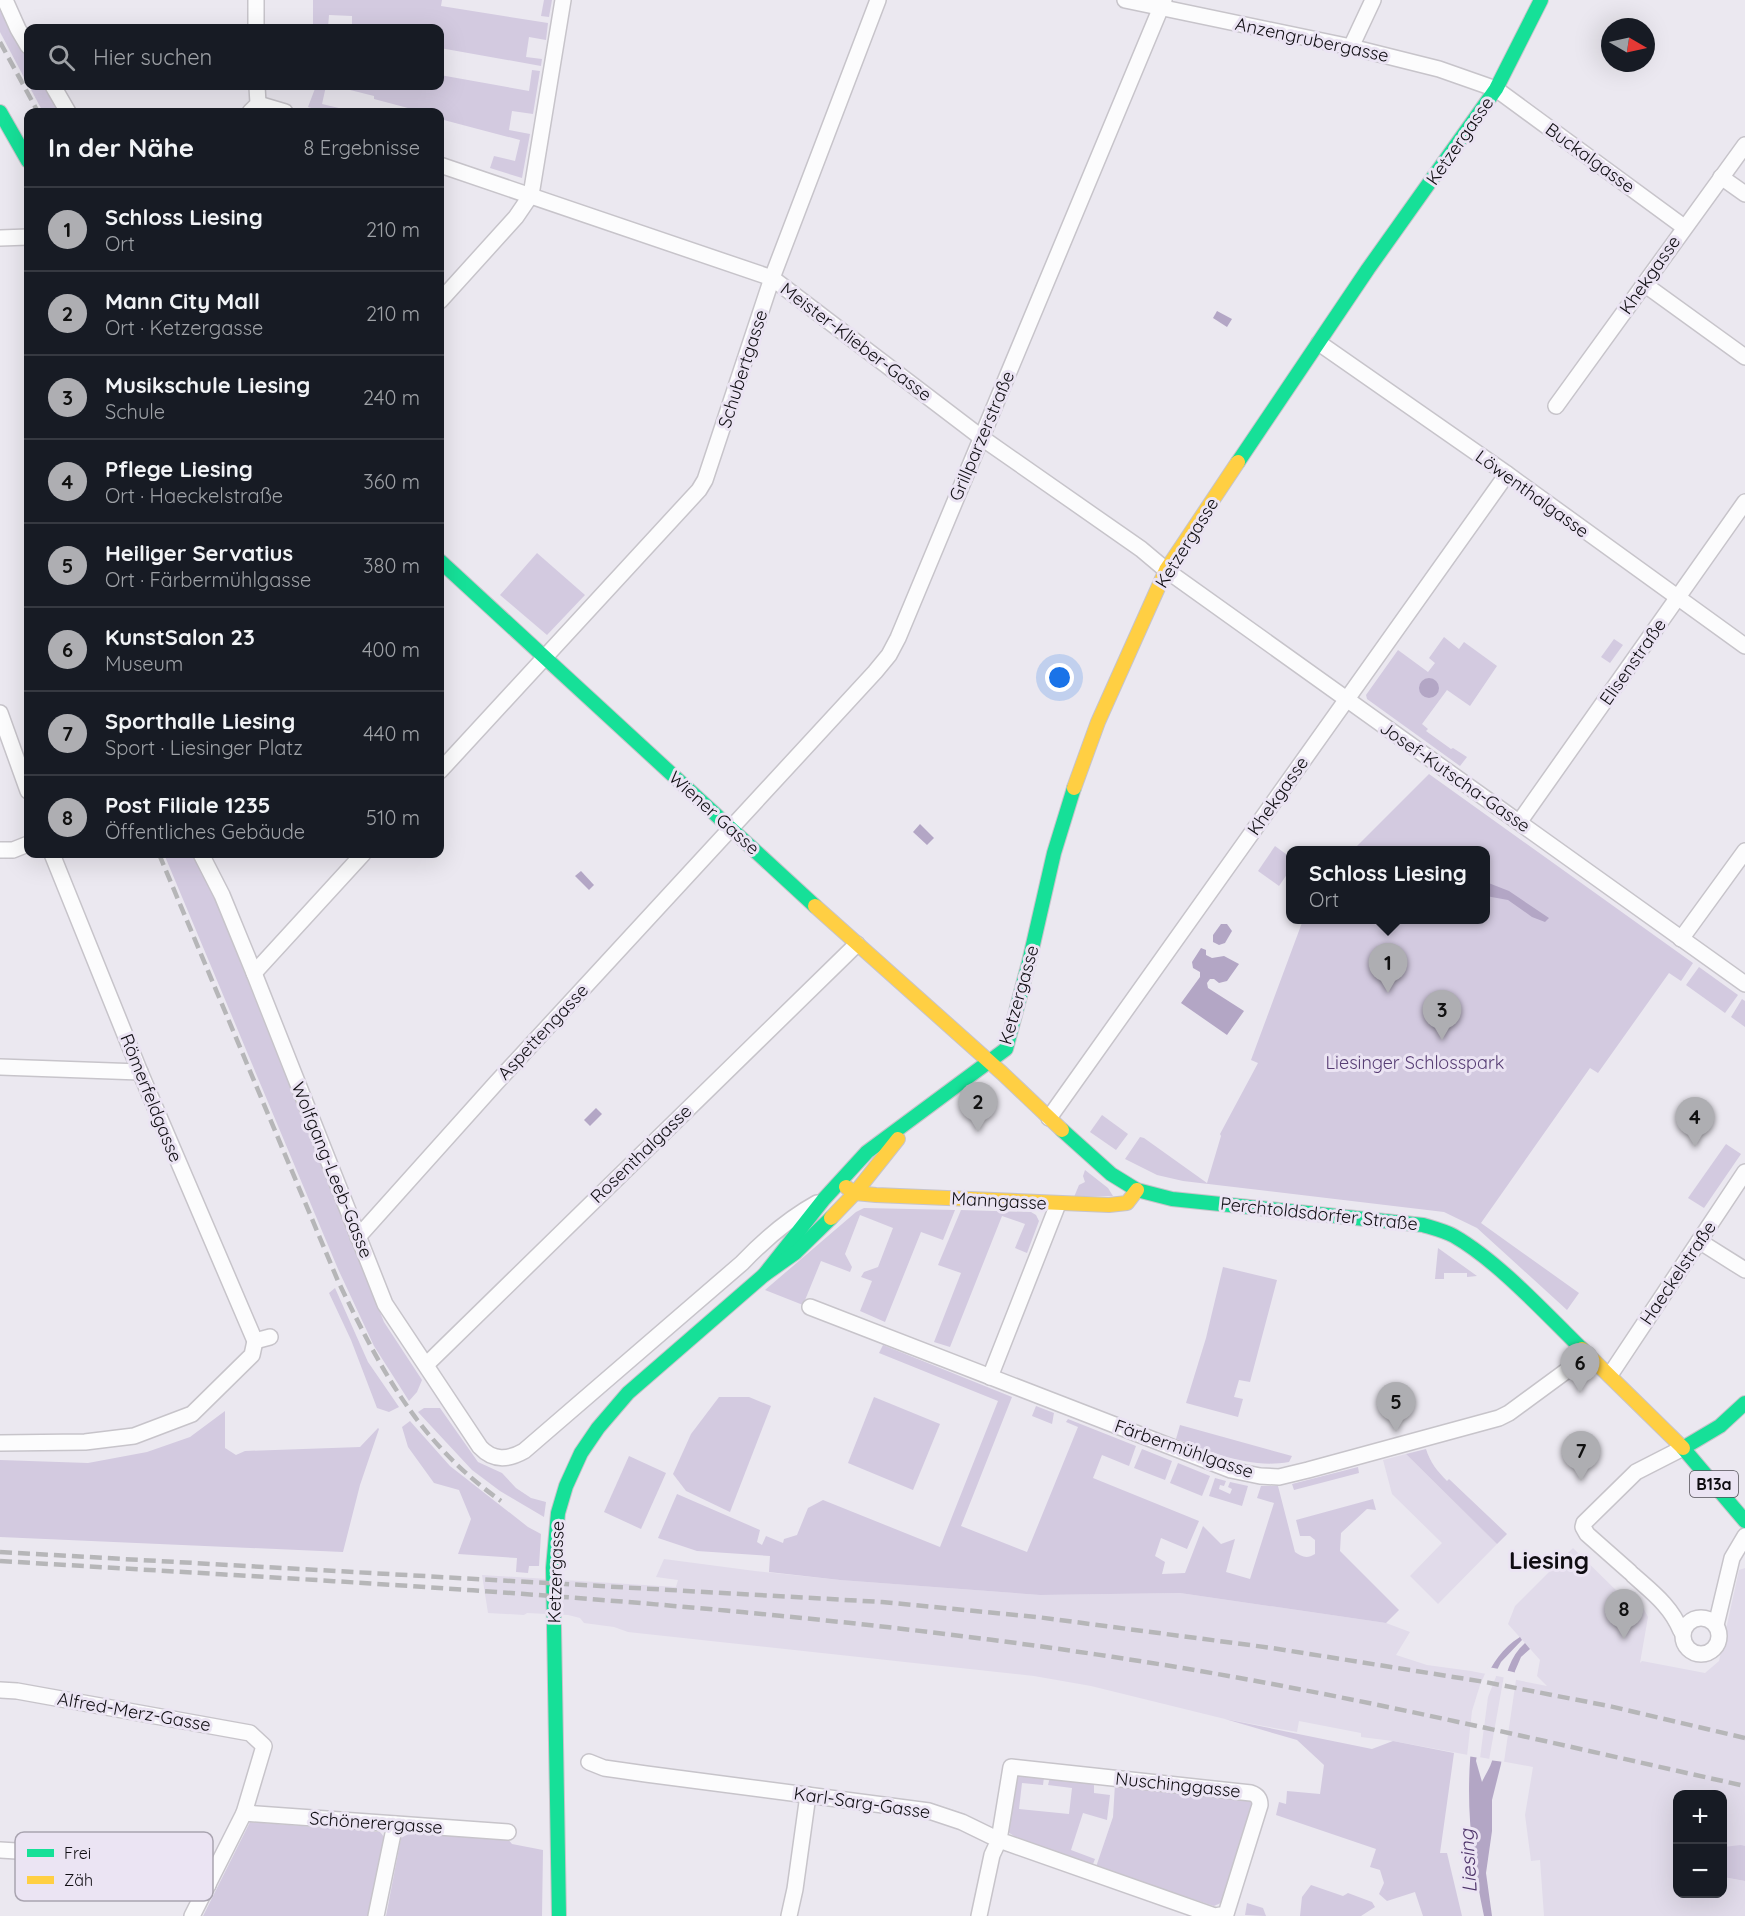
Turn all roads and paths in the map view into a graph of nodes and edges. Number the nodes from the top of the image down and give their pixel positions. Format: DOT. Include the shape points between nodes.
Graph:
graph roads {
  1 [pos="5,0"];
  2 [pos="256,0"];
  3 [pos="563,0"];
  4 [pos="878,0"];
  5 [pos="1125,0"];
  6 [pos="1373,0"];
  7 [pos="1541,0"];
  8 [pos="1163,4"];
  9 [pos="256,24"];
  10 [pos="24,39"];
  11 [pos="1351,47"];
  12 [pos="1496,89"];
  13 [pos="55,90"];
  14 [pos="256,90"];
  15 [pos="66,108"];
  16 [pos="254,108"];
  17 [pos="0,112"];
  18 [pos="1745,145"];
  19 [pos="24,154"];
  20 [pos="444,166"];
  21 [pos="1721,177"];
  22 [pos="1745,194"];
  23 [pos="531,195"];
  24 [pos="1684,227"];
  25 [pos="24,235"];
  26 [pos="0,238"];
  27 [pos="772,278"];
  28 [pos="1644,284"];
  29 [pos="444,297"];
  30 [pos="1319,343"];
  31 [pos="1745,357"];
  32 [pos="1556,406"];
  33 [pos="982,438"];
  34 [pos="1507,474"];
  35 [pos="1745,502"];
  36 [pos="444,565"];
  37 [pos="1166,570"];
  38 [pos="1677,599"];
  39 [pos="1745,646"];
  40 [pos="545,658"];
  41 [pos="1346,701"];
  42 [pos="0,713"];
  43 [pos="444,767"];
  44 [pos="24,780"];
  45 [pos="1520,821"];
  46 [pos="730,828"];
  47 [pos="24,846"];
  48 [pos="0,850"];
  49 [pos="1745,851"];
  50 [pos="54,858"];
  51 [pos="203,858"];
  52 [pos="359,858"];
  53 [pos="1681,939"];
  54 [pos="857,944"];
  55 [pos="254,973"];
  56 [pos="1745,984"];
  57 [pos="990,1062"];
  58 [pos="0,1067"];
  59 [pos="140,1072"];
  60 [pos="920,1114"];
  61 [pos="1049,1118"];
  62 [pos="1745,1172"];
  63 [pos="840,1181"];
  64 [pos="1137,1190"];
  65 [pos="855,1193"];
  66 [pos="824,1200"];
  67 [pos="1058,1204"];
  68 [pos="358,1237"];
  69 [pos="1699,1241"];
  70 [pos="1745,1270"];
  71 [pos="764,1275"];
  72 [pos="810,1307"];
  73 [pos="1588,1355"];
  74 [pos="426,1365"];
  75 [pos="1610,1375"];
  76 [pos="990,1377"];
  77 [pos="1745,1403"];
  78 [pos="0,1443"];
  79 [pos="1683,1448"];
  80 [pos="504,1459"];
  81 [pos="1745,1521"];
  82 [pos="1745,1536"];
  83 [pos="1716,1625"];
  84 [pos="1681,1631"];
  85 [pos="0,1690"];
  86 [pos="590,1762"];
  87 [pos="808,1795"];
  88 [pos="244,1813"];
  89 [pos="395,1824"];
  90 [pos="508,1832"];
  91 [pos="999,1840"];
  92 [pos="0,1850"];
  93 [pos="15,1851"];
  94 [pos="213,1875"];
  95 [pos="200,1901"];
  96 [pos="1226,1914"];
  97 [pos="192,1916"];
  98 [pos="376,1916"];
  99 [pos="559,1916"];
  100 [pos="789,1916"];
  101 [pos="979,1916"];
  1 -- 10 [label="street"];
  2 -- 9 [label="street"];
  3 -- 23 [label="street"];
  4 -- 27 [label="street, Schubertgasse"];
  5 -- 8 [label="street, Anzengrubergasse"];
  6 -- 11 [label="street"];
  7 -- 12 [label="main road, Ketzergasse"];
  8 -- 11 [label="street, Anzengrubergasse"];
  8 -- 33 [label="street, Grillparzerstraße"];
  11 -- 12 [label="street, Anzengrubergasse" via="1439,69"];
  12 -- 24 [label="street, Buckalgasse"];
  12 -- 30 [label="main road, Ketzergasse"];
  13 -- 15 [label="street"];
  14 -- 16 [label="street"];
  17 -- 19 [label="main road"];
  18 -- 21 [label="street, Khekgasse"];
  20 -- 23 [label="street, Meister-Klieber-Gasse"];
  21 -- 22 [label="street"];
  21 -- 24 [label="street, Khekgasse"];
  23 -- 27 [label="street, Meister-Klieber-Gasse"];
  23 -- 29 [label="street"];
  24 -- 28 [label="street, Khekgasse"];
  25 -- 26 [label="street"];
  27 -- 33 [label="street, Meister-Klieber-Gasse"];
  27 -- 40 [label="street, Schubertgasse" via="705,480"];
  28 -- 31 [label="street"];
  28 -- 32 [label="street, Khekgasse"];
  30 -- 34 [label="street, Löwenthalgasse"];
  30 -- 37 [label="main road, Ketzergasse"];
  33 -- 37 [label="street, Meister-Klieber-Gasse"];
  33 -- 46 [label="street, Grillparzerstraße" via="889,655"];
  34 -- 38 [label="street, Löwenthalgasse"];
  34 -- 41 [label="street, Khekgasse"];
  35 -- 38 [label="street, Elisenstraße"];
  36 -- 40 [label="main road, Wiener Gasse"];
  37 -- 41 [label="street, Josef-Kutscha-Gasse"];
  37 -- 57 [label="main road, Ketzergasse" via="1094,732 1054,853 1008,1044"];
  38 -- 39 [label="street, Löwenthalgasse"];
  38 -- 45 [label="street, Elisenstraße"];
  40 -- 43 [label="street, Schubertgasse"];
  40 -- 46 [label="main road, Wiener Gasse"];
  41 -- 45 [label="street, Josef-Kutscha-Gasse"];
  41 -- 61 [label="street, Khekgasse"];
  42 -- 44 [label="street"];
  45 -- 53 [label="street, Josef-Kutscha-Gasse"];
  46 -- 54 [label="main road, Wiener Gasse"];
  46 -- 68 [label="street, Aspettengasse"];
  47 -- 48 [label="street"];
  49 -- 53 [label="street"];
  50 -- 59 [label="street, Römerfeldgasse"];
  51 -- 55 [label="street, Wolfgang-Leeb-Gasse"];
  52 -- 55 [label="street"];
  53 -- 56 [label="street, Josef-Kutscha-Gasse"];
  54 -- 57 [label="main road, Wiener Gasse"];
  54 -- 74 [label="street, Rosenthalgasse"];
  55 -- 68 [label="street, Wolfgang-Leeb-Gasse"];
  57 -- 60 [label="main road, Ketzergasse"];
  57 -- 61 [label="main road, Perchtoldsdorfer Straße"];
  58 -- 59 [label="street"];
  59 -- 78 [label="street, Römerfeldgasse" via="262,1339 252,1355 192,1414 134,1436 85,1442"];
  60 -- 63 [label="main road, Ketzergasse" via="867,1152"];
  60 -- 65 [label="main road, Ketzergasse"];
  61 -- 64 [label="main road, Perchtoldsdorfer Straße" via="1101,1165"];
  62 -- 69 [label="street, Haeckelstraße"];
  63 -- 65 [label="main road"];
  63 -- 66 [label="main road, Ketzergasse"];
  64 -- 67 [label="main road, Manngasse" via="1127,1203"];
  64 -- 73 [label="main road, Perchtoldsdorfer Straße" via="1172,1199 1377,1219 1437,1229 1478,1253"];
  65 -- 67 [label="main road, Manngasse"];
  65 -- 71 [label="main road, Ketzergasse" via="795,1252"];
  66 -- 71 [label="main road, Ketzergasse"];
  66 -- 80 [label="street, Ketzergasse" via="787,1221 524,1451"];
  67 -- 76 [label="street"];
  68 -- 74 [label="street, Wolfgang-Leeb-Gasse" via="385,1304"];
  69 -- 70 [label="street"];
  69 -- 75 [label="street, Haeckelstraße"];
  71 -- 99 [label="main road, Ketzergasse" via="628,1393 592,1436 566,1486 558,1513 553,1568"];
  72 -- 76 [label="street, Färbermühlgasse"];
  73 -- 75 [label="main road, Perchtoldsdorfer Straße"];
  73 -- 76 [label="street, Färbermühlgasse" via="1500,1418 1279,1477 1231,1470"];
  74 -- 80 [label="street, Wolfgang-Leeb-Gasse" via="480,1447 489,1455"];
  75 -- 79 [label="main road, Perchtoldsdorfer Straße"];
  77 -- 79 [label="main road, B13a" via="1720,1426"];
  79 -- 81 [label="main road, B13a"];
  79 -- 84 [label="street" via="1636,1472 1586,1519 1583,1527 1665,1603"];
  82 -- 83 [label="street" via="1732,1558"];
  85 -- 88 [label="street, Alfred-Merz-Gasse" via="250,1733 264,1746"];
  86 -- 87 [label="street, Karl-Sarg-Gasse" via="604,1768"];
  87 -- 91 [label="street, Karl-Sarg-Gasse" via="929,1811"];
  87 -- 100 [label="street"];
  88 -- 89 [label="street, Schönerergasse"];
  88 -- 94 [label="street"];
  89 -- 90 [label="street, Schönerergasse"];
  89 -- 98 [label="street"];
  91 -- 96 [label="street, Karl-Sarg-Gasse" via="1215,1916"];
  91 -- 96 [label="street, Nuschinggasse" via="1011,1767 1254,1794 1260,1805"];
  91 -- 101 [label="street"];
  92 -- 93 [label="street"];
  95 -- 97 [label="street"];
}
